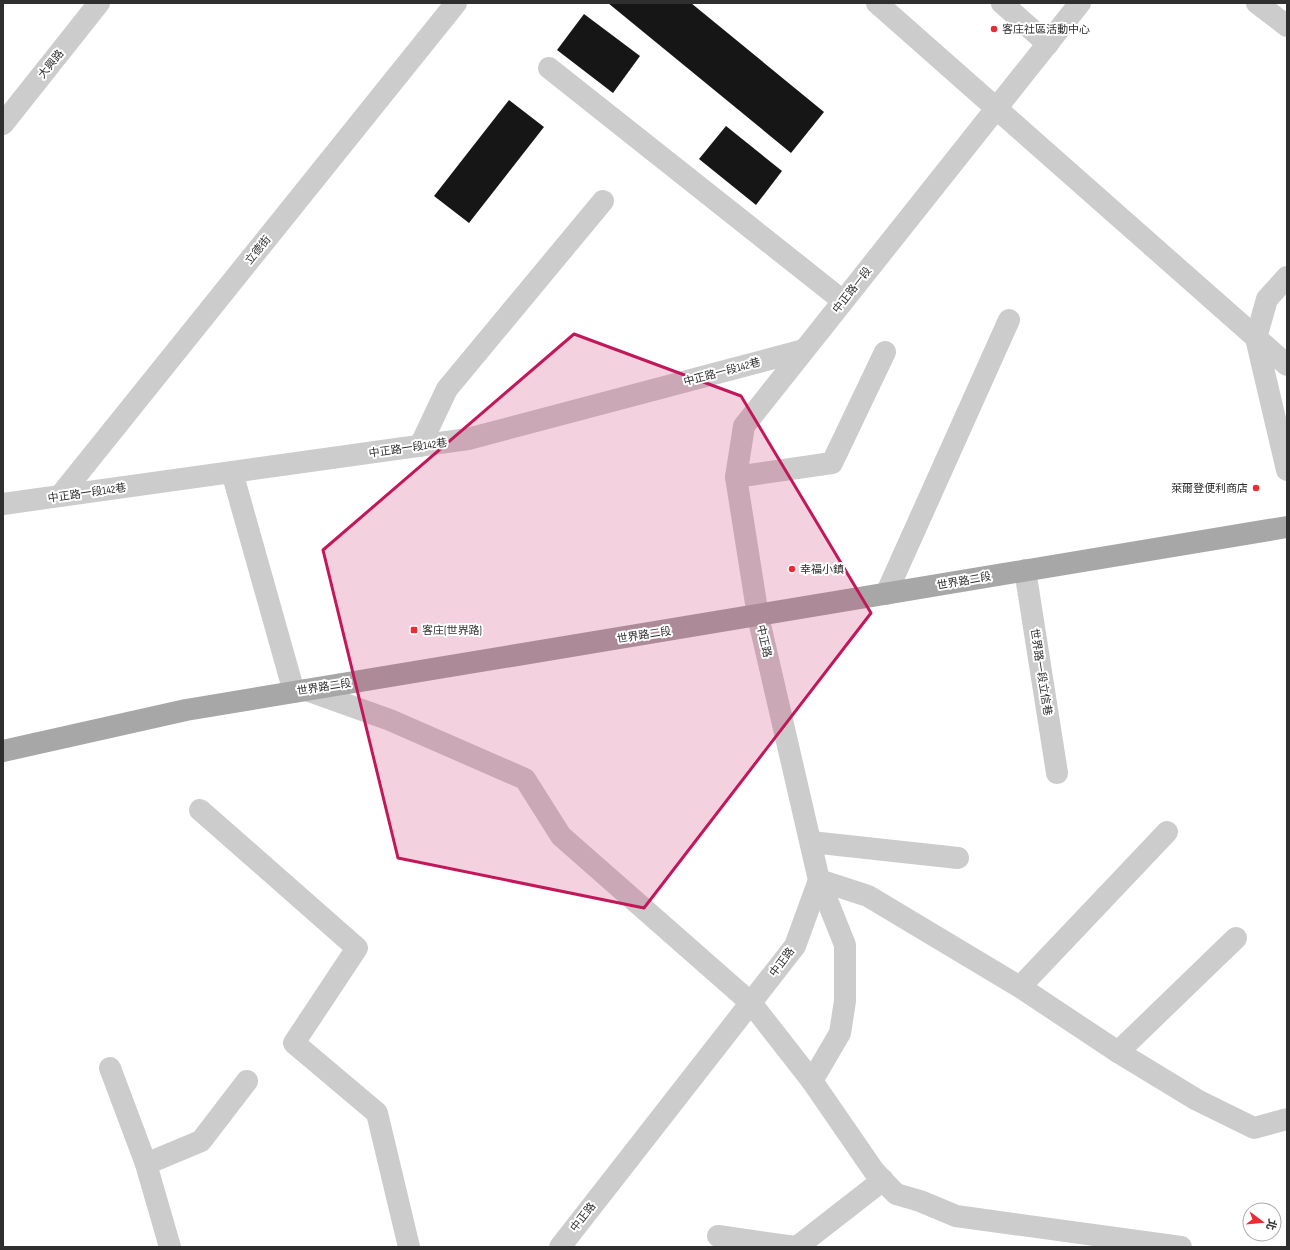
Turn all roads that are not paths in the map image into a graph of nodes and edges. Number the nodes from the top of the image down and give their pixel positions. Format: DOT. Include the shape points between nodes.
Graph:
graph roads {
  1 [pos="99,3"];
  2 [pos="456,3"];
  3 [pos="877,3"];
  4 [pos="1002,3"];
  5 [pos="1080,3"];
  6 [pos="1257,3"];
  7 [pos="1287,26"];
  8 [pos="1048,44"];
  9 [pos="549,68"];
  10 [pos="996,108"];
  11 [pos="3,124"];
  12 [pos="603,201"];
  13 [pos="1287,277"];
  14 [pos="843,301"];
  15 [pos="1009,320"];
  16 [pos="1256,338"];
  17 [pos="804,350"];
  18 [pos="885,352"];
  19 [pos="1287,365"];
  20 [pos="420,446"];
  21 [pos="1287,470"];
  22 [pos="232,472"];
  23 [pos="736,477"];
  24 [pos="60,496"];
  25 [pos="3,504"];
  26 [pos="1287,527"];
  27 [pos="1025,570"];
  28 [pos="886,594"];
  29 [pos="758,616"];
  30 [pos="300,691"];
  31 [pos="3,751"];
  32 [pos="1057,773"];
  33 [pos="200,810"];
  34 [pos="1167,832"];
  35 [pos="811,842"];
  36 [pos="958,858"];
  37 [pos="819,880"];
  38 [pos="1236,938"];
  39 [pos="1020,987"];
  40 [pos="751,1003"];
  41 [pos="1118,1052"];
  42 [pos="110,1068"];
  43 [pos="247,1081"];
  44 [pos="812,1081"];
  45 [pos="1287,1119"];
  46 [pos="146,1164"];
  47 [pos="883,1180"];
  48 [pos="718,1236"];
  49 [pos="566,1244"];
  50 [pos="170,1247"];
  51 [pos="409,1247"];
  52 [pos="796,1247"];
  53 [pos="1181,1247"];
  1 -- 11 [label="street, 大興路"];
  2 -- 24 [label="street, 立德街"];
  3 -- 10 [label="street"];
  4 -- 8 [label="street"];
  5 -- 8 [label="street, 中正路一段"];
  6 -- 7 [label="street"];
  8 -- 10 [label="street, 中正路一段"];
  9 -- 14 [label="street"];
  10 -- 14 [label="street, 中正路一段"];
  10 -- 16 [label="street"];
  12 -- 20 [label="street" via="447,389"];
  13 -- 16 [label="street" via="1268,299"];
  14 -- 17 [label="street, 中正路一段"];
  15 -- 28 [label="street"];
  16 -- 19 [label="street"];
  16 -- 21 [label="street"];
  17 -- 20 [label="street, 中正路一段142巷" via="468,439"];
  17 -- 23 [label="street, 中正路一段" via="744,426"];
  18 -- 23 [label="street" via="832,463"];
  20 -- 22 [label="street, 中正路一段142巷"];
  22 -- 24 [label="street, 中正路一段142巷"];
  22 -- 30 [label="street"];
  23 -- 29 [label="street, 中正路一段"];
  24 -- 25 [label="street, 中正路一段142巷"];
  26 -- 27 [label="main road, 世界路二段"];
  27 -- 28 [label="main road, 世界路二段"];
  27 -- 32 [label="street, 世界路一段立信巷"];
  28 -- 29 [label="main road, 世界路二段"];
  29 -- 30 [label="main road, 世界路二段"];
  29 -- 35 [label="street, 中正路"];
  30 -- 31 [label="main road, 世界路二段" via="186,710"];
  30 -- 40 [label="street" via="390,720 525,779 561,836"];
  33 -- 51 [label="street" via="357,948 294,1042 377,1113"];
  34 -- 39 [label="street"];
  35 -- 36 [label="street"];
  35 -- 37 [label="street, 中正路"];
  37 -- 39 [label="street" via="868,896"];
  37 -- 40 [label="street, 中正路" via="795,946"];
  37 -- 44 [label="street" via="845,945 845,1001 840,1033"];
  38 -- 41 [label="street"];
  39 -- 41 [label="street"];
  40 -- 44 [label="street"];
  40 -- 49 [label="street, 中正路"];
  41 -- 45 [label="street" via="1197,1100 1254,1128"];
  42 -- 46 [label="street"];
  43 -- 46 [label="street" via="201,1141"];
  44 -- 47 [label="street" via="874,1172"];
  46 -- 50 [label="street"];
  47 -- 52 [label="street"];
  47 -- 53 [label="street" via="896,1194 956,1216"];
  48 -- 52 [label="street"];
}
